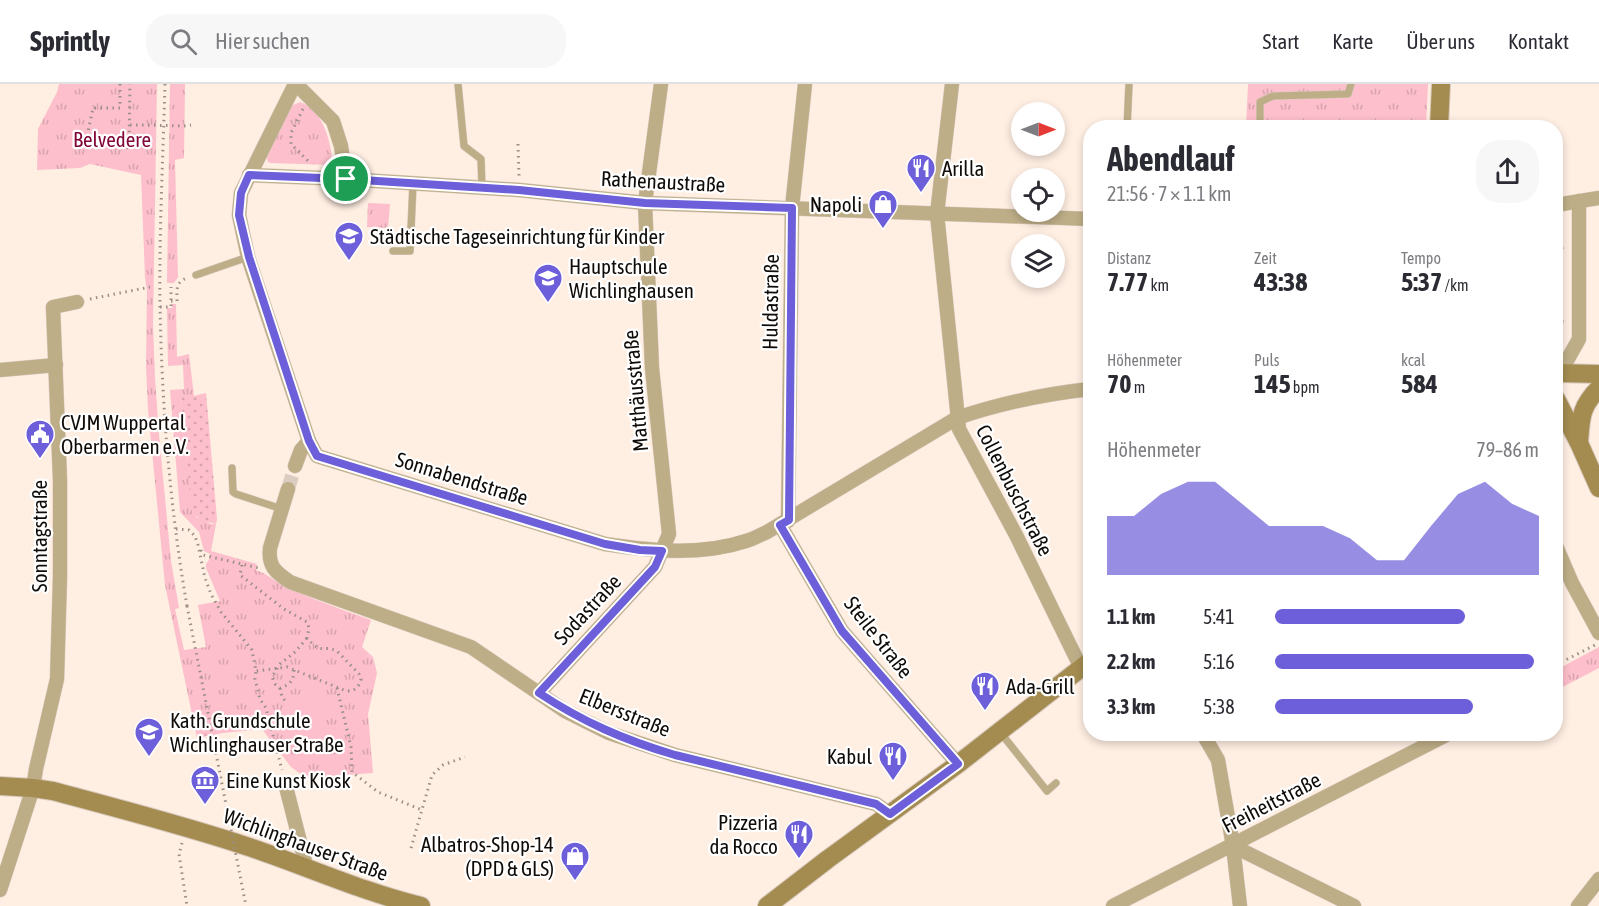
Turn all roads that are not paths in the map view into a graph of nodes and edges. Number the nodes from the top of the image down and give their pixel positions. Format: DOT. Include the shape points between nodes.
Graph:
graph roads {
  1 [pos="295,84"];
  2 [pos="458,84"];
  3 [pos="661,84"];
  4 [pos="806,84"];
  5 [pos="952,84"];
  6 [pos="1129,84"];
  7 [pos="1351,84"];
  8 [pos="1441,84"];
  9 [pos="1127,120"];
  10 [pos="1260,120"];
  11 [pos="1439,120"];
  12 [pos="249,175"];
  13 [pos="346,179"];
  14 [pos="413,184"];
  15 [pos="482,188"];
  16 [pos="1599,198"];
  17 [pos="1579,201"];
  18 [pos="645,203"];
  19 [pos="1563,204"];
  20 [pos="792,208"];
  21 [pos="937,213"];
  22 [pos="1083,219"];
  23 [pos="393,251"];
  24 [pos="249,257"];
  25 [pos="196,275"];
  26 [pos="77,302"];
  27 [pos="56,365"];
  28 [pos="1563,365"];
  29 [pos="0,370"];
  30 [pos="1563,373"];
  31 [pos="1599,374"];
  32 [pos="1599,388"];
  33 [pos="1083,390"];
  34 [pos="1563,412"];
  35 [pos="957,418"];
  36 [pos="309,441"];
  37 [pos="1579,443"];
  38 [pos="295,466"];
  39 [pos="232,468"];
  40 [pos="1599,488"];
  41 [pos="288,489"];
  42 [pos="282,509"];
  43 [pos="784,523"];
  44 [pos="662,551"];
  45 [pos="1563,562"];
  46 [pos="1599,633"];
  47 [pos="1083,659"];
  48 [pos="1083,667"];
  49 [pos="539,693"];
  50 [pos="1000,732"];
  51 [pos="1207,741"];
  52 [pos="1435,741"];
  53 [pos="958,764"];
  54 [pos="285,783"];
  55 [pos="1056,783"];
  56 [pos="0,786"];
  57 [pos="33,788"];
  58 [pos="890,814"];
  59 [pos="1233,846"];
  60 [pos="307,869"];
  61 [pos="1599,879"];
  62 [pos="0,890"];
  63 [pos="394,903"];
  64 [pos="421,906"];
  65 [pos="767,906"];
  66 [pos="1113,906"];
  67 [pos="1239,906"];
  68 [pos="1354,906"];
  69 [pos="1578,906"];
  1 -- 12 [label="street, Sonnabendstraße"];
  1 -- 13 [label="street" via="333,121"];
  2 -- 15 [label="lane" via="464,146 481,159"];
  3 -- 18 [label="street, Matthäusstraße"];
  4 -- 20 [label="street, Huldastraße"];
  5 -- 21 [label="street, Collenbuschstraße"];
  6 -- 9 [label="lane"];
  7 -- 10 [label="lane" via="1348,94 1273,96 1260,102"];
  8 -- 11 [label="street"];
  12 -- 13 [label="street, Rathenaustraße"];
  12 -- 24 [label="street, Sonnabendstraße" via="241,193 239,215"];
  13 -- 14 [label="street, Rathenaustraße"];
  14 -- 15 [label="street, Rathenaustraße"];
  14 -- 23 [label="lane" via="410,251"];
  15 -- 18 [label="street, Rathenaustraße"];
  16 -- 17 [label="street"];
  17 -- 19 [label="street"];
  17 -- 28 [label="street" via="1579,339"];
  18 -- 20 [label="street, Rathenaustraße"];
  18 -- 44 [label="street, Matthäusstraße" via="652,368 669,534"];
  20 -- 21 [label="street, Rathenaustraße"];
  20 -- 43 [label="street, Huldastraße"];
  21 -- 22 [label="street, Rathenaustraße"];
  21 -- 35 [label="street, Collenbuschstraße"];
  24 -- 25 [label="lane"];
  24 -- 36 [label="street, Sonnabendstraße"];
  26 -- 27 [label="street, Sonntagstraße" via="53,307"];
  27 -- 29 [label="street"];
  27 -- 57 [label="street, Sonntagstraße" via="60,480 57,679"];
  30 -- 31 [label="street"];
  32 -- 37 [label="street" via="1581,415"];
  33 -- 35 [label="street, Sonnabendstraße" via="1018,400"];
  34 -- 37 [label="street"];
  35 -- 43 [label="street, Sonnabendstraße"];
  35 -- 47 [label="street, Collenbuschstraße" via="959,429"];
  36 -- 38 [label="street"];
  36 -- 44 [label="street, Sonnabendstraße" via="317,456 605,544"];
  37 -- 40 [label="street"];
  39 -- 42 [label="lane" via="233,492"];
  41 -- 42 [label="street, Elbersstraße"];
  42 -- 49 [label="street, Elbersstraße" via="269,557 276,573 290,582 471,647"];
  43 -- 44 [label="street, Sonnabendstraße" via="745,542 710,549"];
  43 -- 53 [label="street, Steile Straße" via="842,631"];
  44 -- 49 [label="street, Sodastraße" via="655,567"];
  45 -- 46 [label="street"];
  48 -- 50 [label="street"];
  49 -- 58 [label="street, Elbersstraße" via="565,711 646,746 876,804"];
  50 -- 53 [label="street"];
  50 -- 55 [label="lane" via="1047,791"];
  51 -- 59 [label="street" via="1218,760"];
  52 -- 59 [label="street, Freiheitstraße"];
  53 -- 58 [label="street"];
  54 -- 60 [label="street"];
  56 -- 57 [label="street, Wichlinghauser Straße"];
  57 -- 60 [label="street, Wichlinghauser Straße" via="185,827"];
  57 -- 62 [label="street, Sonntagstraße"];
  58 -- 65 [label="street"];
  59 -- 66 [label="street, Freiheitstraße"];
  59 -- 67 [label="street"];
  59 -- 68 [label="street"];
  60 -- 63 [label="street, Wichlinghauser Straße"];
  61 -- 69 [label="street"];
  63 -- 64 [label="street, Wichlinghauser Straße"];
}
